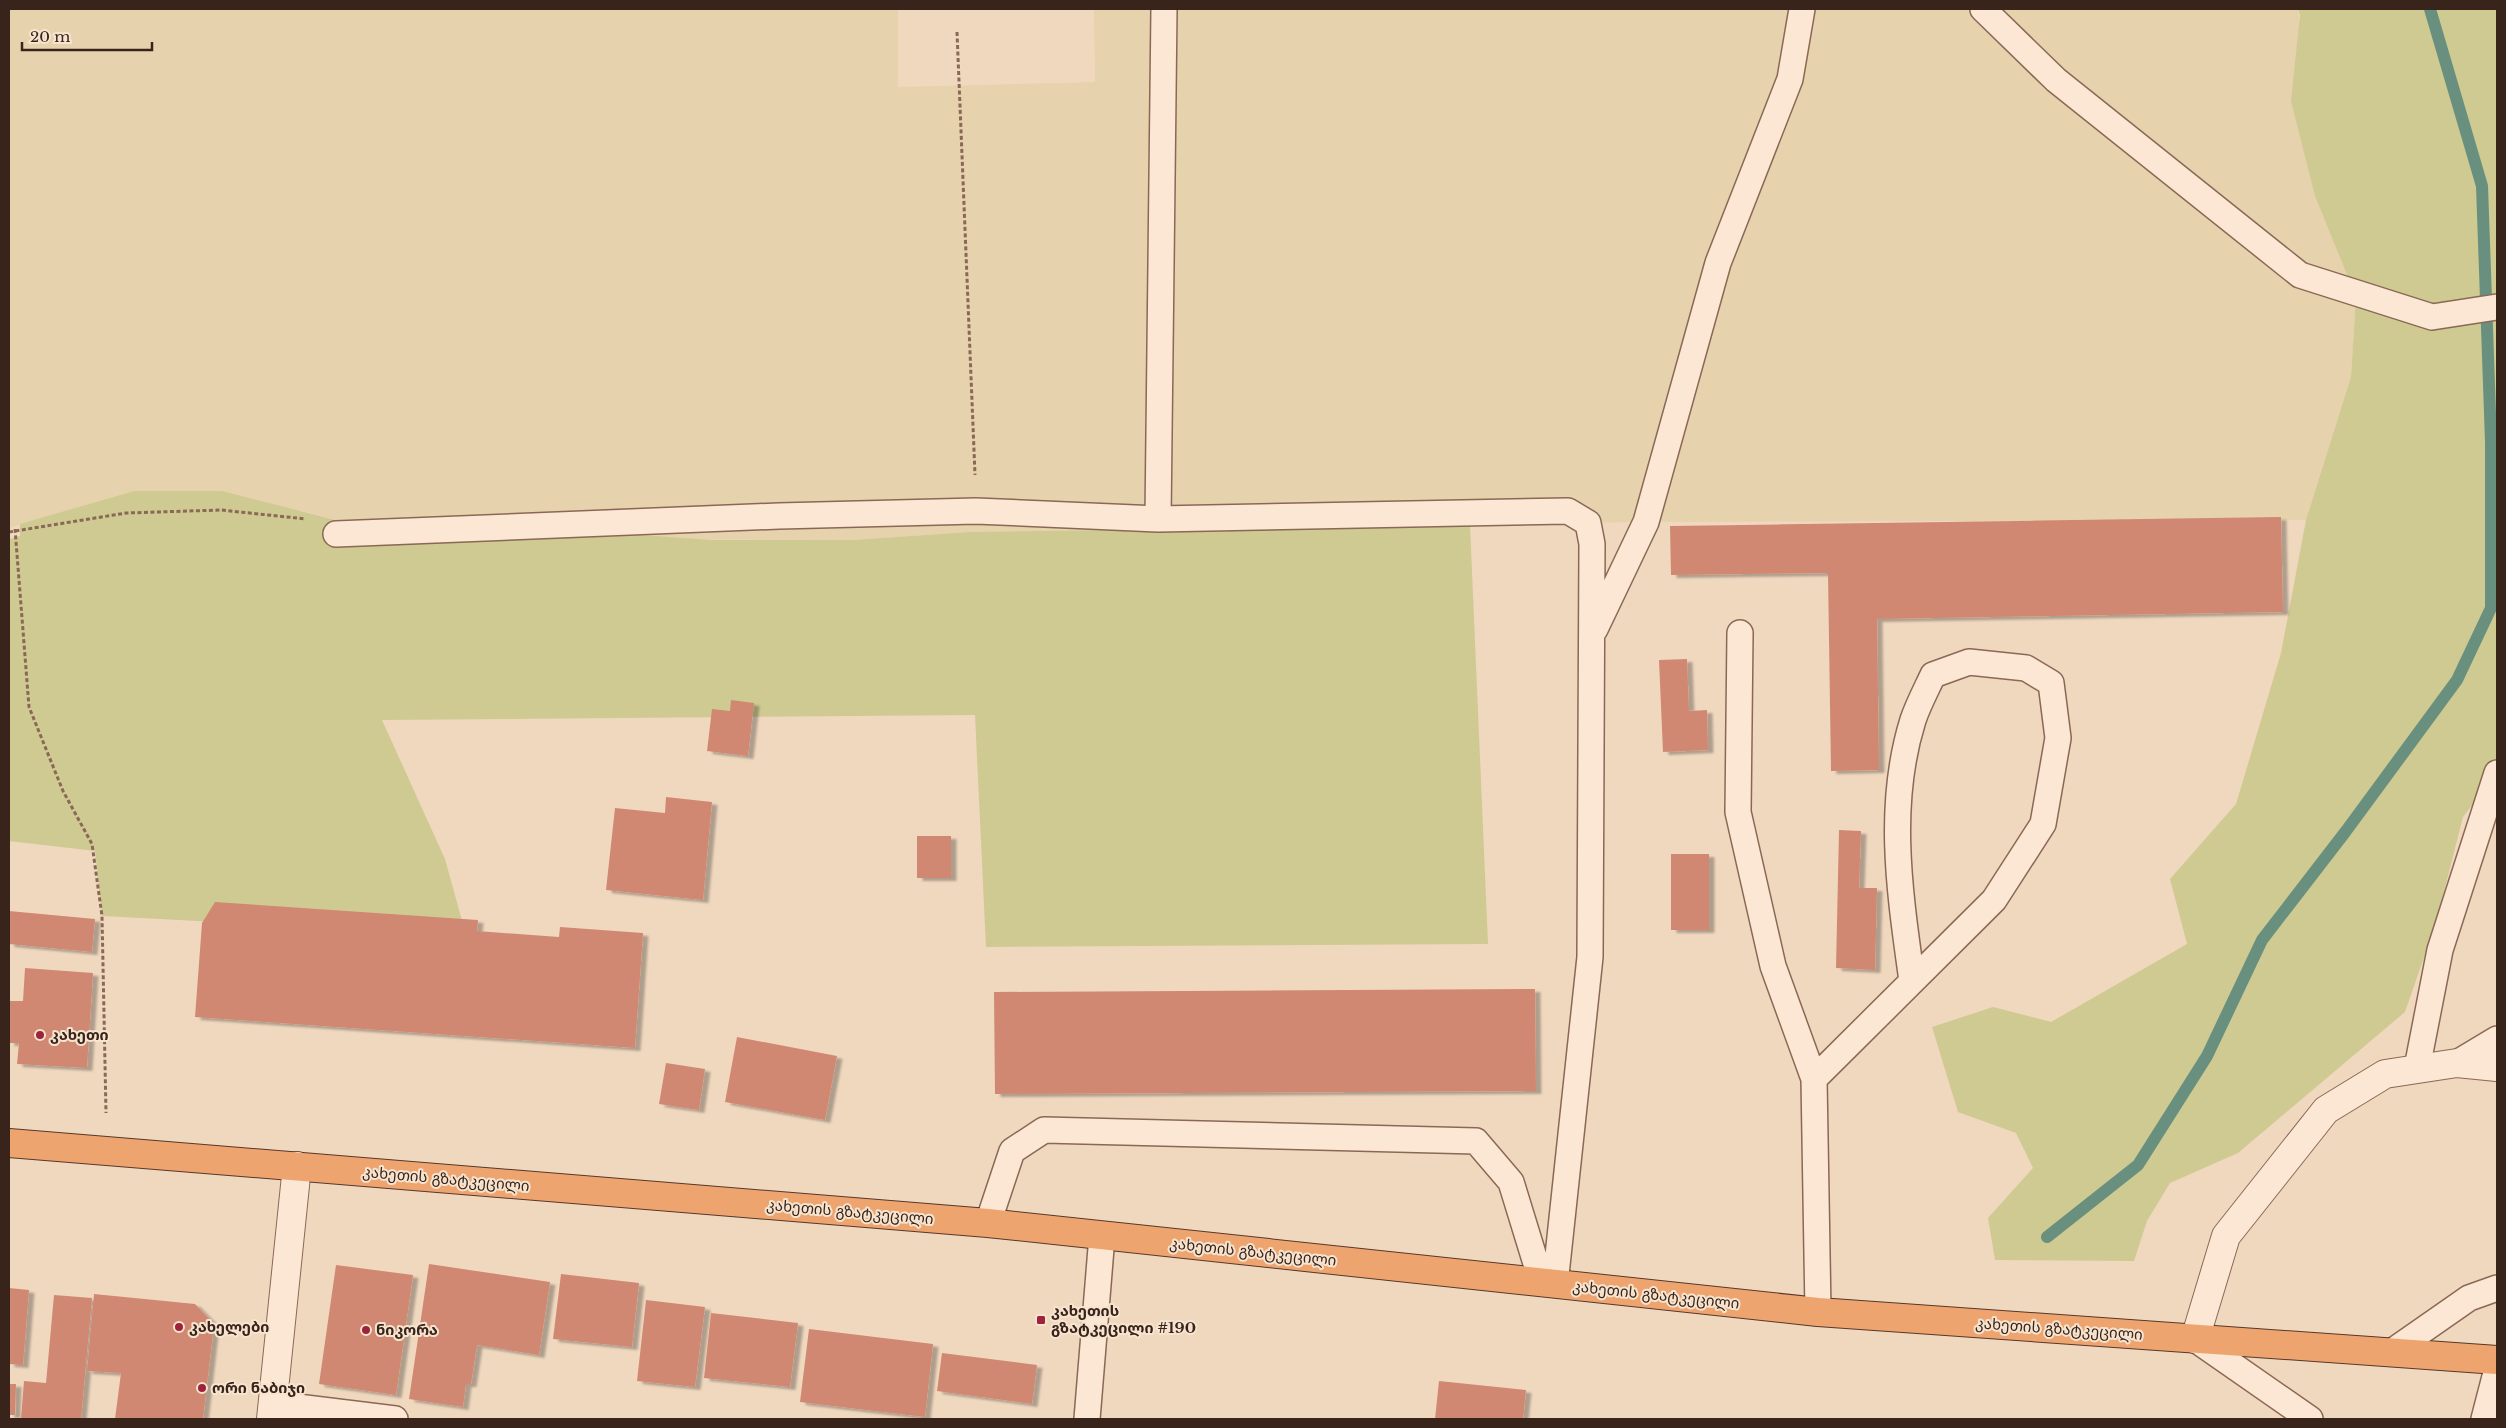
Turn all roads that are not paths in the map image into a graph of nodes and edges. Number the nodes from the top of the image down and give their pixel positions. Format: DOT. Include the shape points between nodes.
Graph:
graph roads {
  1 [pos="1164,9"];
  2 [pos="1802,9"];
  3 [pos="1983,9"];
  4 [pos="2497,307"];
  5 [pos="1158,519"];
  6 [pos="336,534"];
  7 [pos="1740,633"];
  8 [pos="1592,636"];
  9 [pos="2497,773"];
  10 [pos="1912,981"];
  11 [pos="2497,1039"];
  12 [pos="2457,1063"];
  13 [pos="2497,1067"];
  14 [pos="2417,1068"];
  15 [pos="1814,1079"];
  16 [pos="9,1143"];
  17 [pos="297,1166"];
  18 [pos="988,1224"];
  19 [pos="1102,1236"];
  20 [pos="1549,1283"];
  21 [pos="2497,1288"];
  22 [pos="1818,1312"];
  23 [pos="2195,1339"];
  24 [pos="2393,1351"];
  25 [pos="2497,1360"];
  26 [pos="2497,1369"];
  27 [pos="272,1412"];
  28 [pos="395,1419"];
  29 [pos="1087,1419"];
  30 [pos="2310,1419"];
  31 [pos="2484,1419"];
  1 -- 5 [label="lane"];
  2 -- 8 [label="lane" via="1790,79 1718,262 1646,522"];
  3 -- 4 [label="lane" via="2056,80 2300,275 2432,317"];
  5 -- 6 [label="lane" via="976,510"];
  5 -- 8 [label="lane" via="1568,511 1588,524 1592,544"];
  7 -- 15 [label="lane" via="1738,812 1773,966"];
  8 -- 20 [label="lane" via="1590,958"];
  9 -- 14 [label="lane" via="2440,950"];
  10 -- 10 [label="lane" via="1994,900 2043,824 2058,738 2051,683 2026,668 1969,662 1933,675 1913,720 1901,774 1896,824 1899,890"];
  10 -- 15 [label="lane"];
  11 -- 12 [label="lane"];
  12 -- 13 [label="street"];
  12 -- 14 [label="street"];
  14 -- 23 [label="street" via="2385,1074 2326,1110 2226,1236"];
  15 -- 22 [label="lane"];
  16 -- 17 [label="highway, კახეთის გზატკეცილი"];
  17 -- 18 [label="highway, კახეთის გზატკეცილი"];
  17 -- 27 [label="street"];
  18 -- 19 [label="highway, კახეთის გზატკეცილი"];
  18 -- 20 [label="lane" via="1012,1151 1044,1130 1476,1141 1512,1182"];
  19 -- 20 [label="highway, კახეთის გზატკეცილი"];
  19 -- 29 [label="lane"];
  20 -- 22 [label="highway, კახეთის გზატკეცილი"];
  21 -- 24 [label="lane" via="2470,1298"];
  22 -- 23 [label="highway, კახეთის გზატკეცილი"];
  23 -- 24 [label="highway, კახეთის გზატკეცილი"];
  23 -- 30 [label="lane"];
  24 -- 25 [label="highway, კახეთის გზატკეცილი"];
  26 -- 31 [label="lane"];
  27 -- 28 [label="lane"];
}
